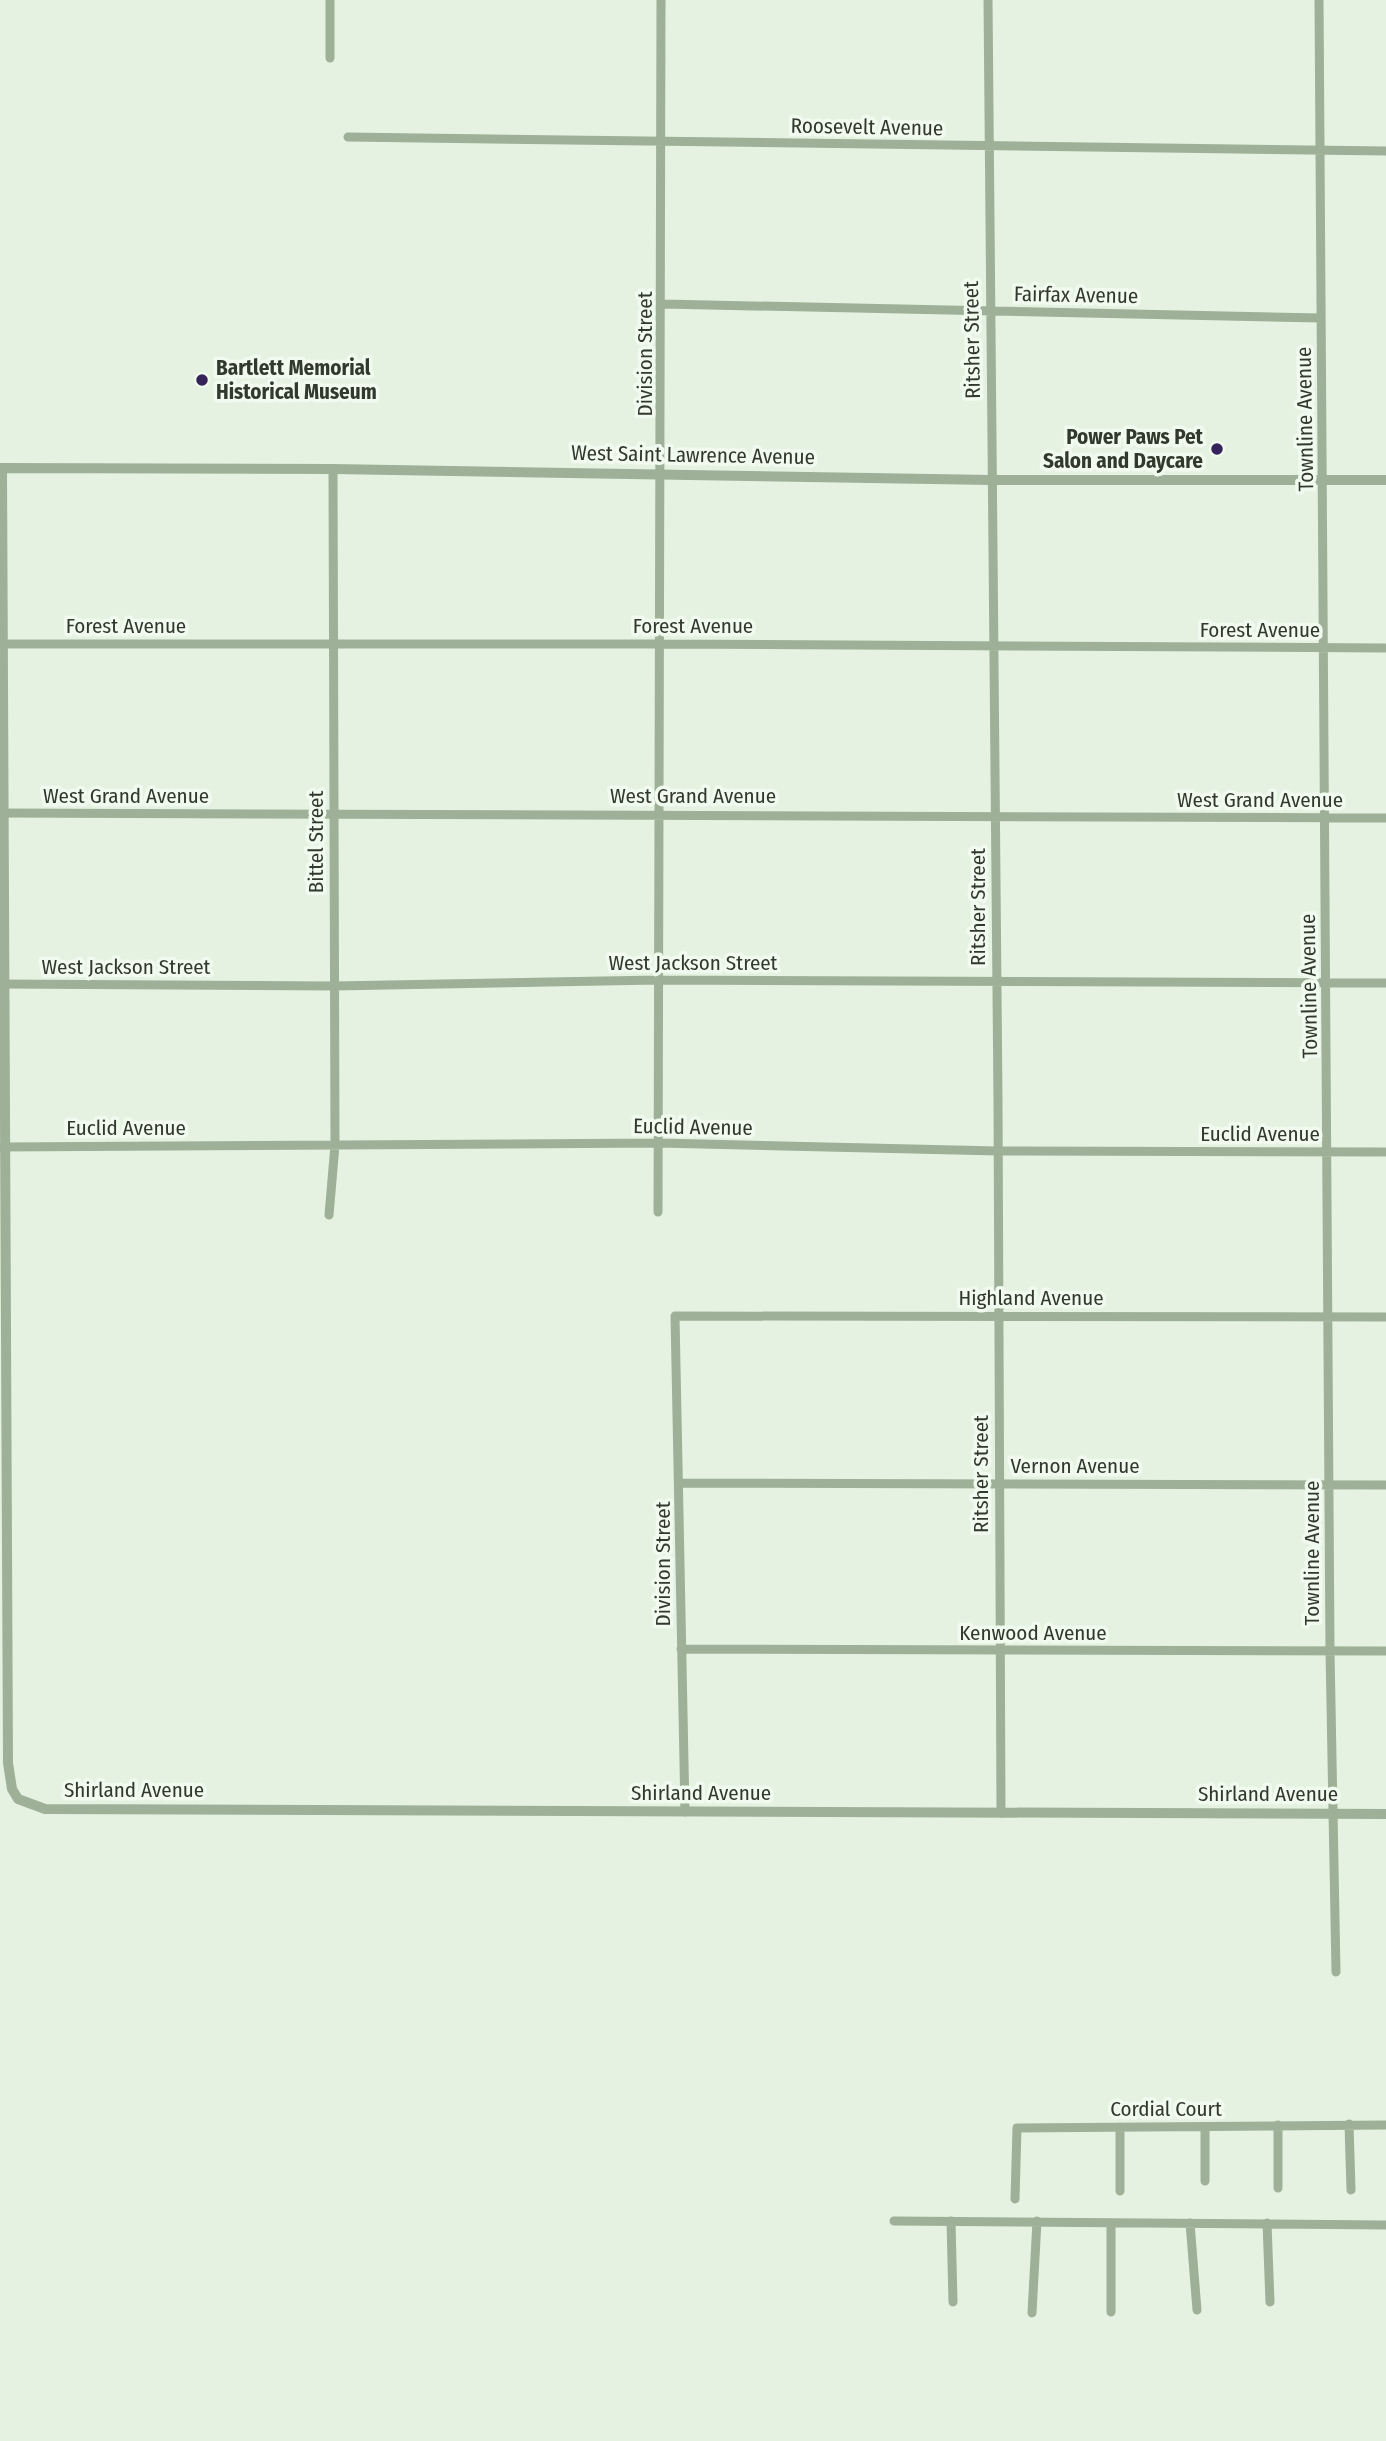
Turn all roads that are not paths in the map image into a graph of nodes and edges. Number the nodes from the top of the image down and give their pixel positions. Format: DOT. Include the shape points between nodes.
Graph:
graph roads {
  1 [pos="330,0"];
  2 [pos="661,0"];
  3 [pos="988,0"];
  4 [pos="1319,0"];
  5 [pos="330,58"];
  6 [pos="348,137"];
  7 [pos="663,139"];
  8 [pos="989,147"];
  9 [pos="1321,151"];
  10 [pos="1386,151"];
  11 [pos="663,304"];
  12 [pos="990,311"];
  13 [pos="1321,318"];
  14 [pos="1,468"];
  15 [pos="333,469"];
  16 [pos="662,473"];
  17 [pos="992,480"];
  18 [pos="1324,480"];
  19 [pos="1386,480"];
  20 [pos="662,643"];
  21 [pos="1,644"];
  22 [pos="332,644"];
  23 [pos="994,646"];
  24 [pos="1325,648"];
  25 [pos="1386,648"];
  26 [pos="1,813"];
  27 [pos="333,814"];
  28 [pos="661,814"];
  29 [pos="995,815"];
  30 [pos="1325,818"];
  31 [pos="1386,818"];
  32 [pos="658,980"];
  33 [pos="996,982"];
  34 [pos="1326,983"];
  35 [pos="1386,983"];
  36 [pos="1,984"];
  37 [pos="334,986"];
  38 [pos="659,1143"];
  39 [pos="335,1145"];
  40 [pos="2,1147"];
  41 [pos="998,1151"];
  42 [pos="1328,1152"];
  43 [pos="1386,1152"];
  44 [pos="658,1212"];
  45 [pos="330,1215"];
  46 [pos="998,1315"];
  47 [pos="675,1316"];
  48 [pos="1328,1317"];
  49 [pos="1386,1317"];
  50 [pos="680,1483"];
  51 [pos="999,1483"];
  52 [pos="1330,1484"];
  53 [pos="1386,1485"];
  54 [pos="681,1648"];
  55 [pos="1000,1651"];
  56 [pos="1330,1651"];
  57 [pos="1386,1651"];
  58 [pos="685,1812"];
  59 [pos="1001,1813"];
  60 [pos="1333,1814"];
  61 [pos="1386,1814"];
  62 [pos="1336,1972"];
  63 [pos="1349,2124"];
  64 [pos="1278,2125"];
  65 [pos="1386,2125"];
  66 [pos="1121,2127"];
  67 [pos="1205,2127"];
  68 [pos="1205,2181"];
  69 [pos="1278,2188"];
  70 [pos="1351,2190"];
  71 [pos="1121,2191"];
  72 [pos="1015,2199"];
  73 [pos="894,2221"];
  74 [pos="951,2221"];
  75 [pos="1037,2221"];
  76 [pos="1190,2222"];
  77 [pos="1111,2223"];
  78 [pos="1267,2223"];
  79 [pos="1386,2225"];
  80 [pos="953,2302"];
  81 [pos="1270,2302"];
  82 [pos="1197,2310"];
  83 [pos="1111,2312"];
  84 [pos="1032,2313"];
  1 -- 5 [label="street"];
  2 -- 7 [label="street, Division Street"];
  3 -- 8 [label="street, Ritsher Street"];
  4 -- 9 [label="street, Townline Avenue"];
  6 -- 7 [label="street, Roosevelt Avenue"];
  7 -- 8 [label="street, Roosevelt Avenue"];
  7 -- 11 [label="street, Division Street"];
  8 -- 9 [label="street, Roosevelt Avenue"];
  8 -- 12 [label="street, Ritsher Street"];
  9 -- 10 [label="street, Roosevelt Avenue"];
  9 -- 13 [label="street, Townline Avenue"];
  11 -- 12 [label="street, Fairfax Avenue"];
  11 -- 16 [label="street, Division Street"];
  12 -- 13 [label="street, Fairfax Avenue"];
  12 -- 17 [label="street, Ritsher Street"];
  13 -- 18 [label="street, Townline Avenue"];
  14 -- 15 [label="street, West Saint Lawrence Avenue"];
  14 -- 21 [label="street"];
  15 -- 16 [label="street, West Saint Lawrence Avenue"];
  15 -- 22 [label="street, Bittel Street"];
  16 -- 17 [label="street, West Saint Lawrence Avenue"];
  16 -- 20 [label="street, Division Street"];
  17 -- 18 [label="street, West Saint Lawrence Avenue"];
  17 -- 23 [label="street, Ritsher Street"];
  18 -- 19 [label="street, West Saint Lawrence Avenue"];
  18 -- 24 [label="street, Townline Avenue"];
  20 -- 22 [label="street, Forest Avenue"];
  20 -- 23 [label="street, Forest Avenue"];
  20 -- 28 [label="street, Division Street"];
  21 -- 22 [label="street, Forest Avenue"];
  21 -- 26 [label="street"];
  22 -- 27 [label="street, Bittel Street"];
  23 -- 24 [label="street, Forest Avenue"];
  23 -- 29 [label="street, Ritsher Street"];
  24 -- 25 [label="street, Forest Avenue"];
  24 -- 30 [label="street, Townline Avenue"];
  26 -- 27 [label="street, West Grand Avenue"];
  26 -- 36 [label="street"];
  27 -- 28 [label="street, West Grand Avenue"];
  27 -- 37 [label="street, Bittel Street"];
  28 -- 29 [label="street, West Grand Avenue"];
  28 -- 32 [label="street, Division Street"];
  29 -- 30 [label="street, West Grand Avenue"];
  29 -- 33 [label="street, Ritsher Street"];
  30 -- 31 [label="street, West Grand Avenue"];
  30 -- 34 [label="street, Townline Avenue"];
  32 -- 33 [label="street, West Jackson Street"];
  32 -- 37 [label="street, West Jackson Street"];
  32 -- 38 [label="street, Division Street"];
  33 -- 34 [label="street, West Jackson Street"];
  33 -- 41 [label="street, Ritsher Street"];
  34 -- 35 [label="street, West Jackson Street"];
  34 -- 42 [label="street, Townline Avenue"];
  36 -- 37 [label="street, West Jackson Street"];
  36 -- 40 [label="street"];
  37 -- 39 [label="street, Bittel Street"];
  38 -- 39 [label="street, Euclid Avenue"];
  38 -- 41 [label="street, Euclid Avenue"];
  38 -- 44 [label="street, Division Street"];
  39 -- 40 [label="street, Euclid Avenue"];
  39 -- 45 [label="street, Bittel Street"];
  40 -- 58 [label="street, Shirland Avenue" via="8,1763 18,1799 45,1809"];
  41 -- 42 [label="street, Euclid Avenue"];
  41 -- 46 [label="street, Ritsher Street"];
  42 -- 43 [label="street, Euclid Avenue"];
  42 -- 48 [label="street, Townline Avenue"];
  46 -- 47 [label="street, Highland Avenue"];
  46 -- 48 [label="street, Highland Avenue"];
  46 -- 51 [label="street, Ritsher Street"];
  47 -- 50 [label="street, Division Street"];
  48 -- 49 [label="street, Highland Avenue"];
  48 -- 52 [label="street, Townline Avenue"];
  50 -- 51 [label="street, Vernon Avenue"];
  50 -- 54 [label="street, Division Street"];
  51 -- 52 [label="street, Vernon Avenue"];
  51 -- 55 [label="street, Ritsher Street"];
  52 -- 53 [label="street, Vernon Avenue"];
  52 -- 56 [label="street, Townline Avenue"];
  54 -- 55 [label="street, Kenwood Avenue"];
  54 -- 58 [label="street, Division Street"];
  55 -- 56 [label="street, Kenwood Avenue"];
  55 -- 59 [label="street, Ritsher Street"];
  56 -- 57 [label="street, Kenwood Avenue"];
  56 -- 60 [label="street, Townline Avenue"];
  58 -- 59 [label="street, Shirland Avenue"];
  59 -- 60 [label="street, Shirland Avenue"];
  60 -- 61 [label="street, Shirland Avenue"];
  60 -- 62 [label="street, Townline Avenue"];
  63 -- 64 [label="street, Cordial Court"];
  63 -- 65 [label="street, Cordial Court"];
  63 -- 70 [label="street"];
  64 -- 67 [label="street, Cordial Court"];
  64 -- 69 [label="street"];
  66 -- 67 [label="street, Cordial Court"];
  66 -- 71 [label="street"];
  66 -- 72 [label="street, Cordial Court" via="1017,2128"];
  67 -- 68 [label="street"];
  73 -- 74 [label="street"];
  74 -- 75 [label="street"];
  74 -- 80 [label="street"];
  75 -- 77 [label="street"];
  75 -- 84 [label="street"];
  76 -- 77 [label="street"];
  76 -- 78 [label="street"];
  76 -- 82 [label="street"];
  77 -- 83 [label="street"];
  78 -- 79 [label="street"];
  78 -- 81 [label="street"];
}
